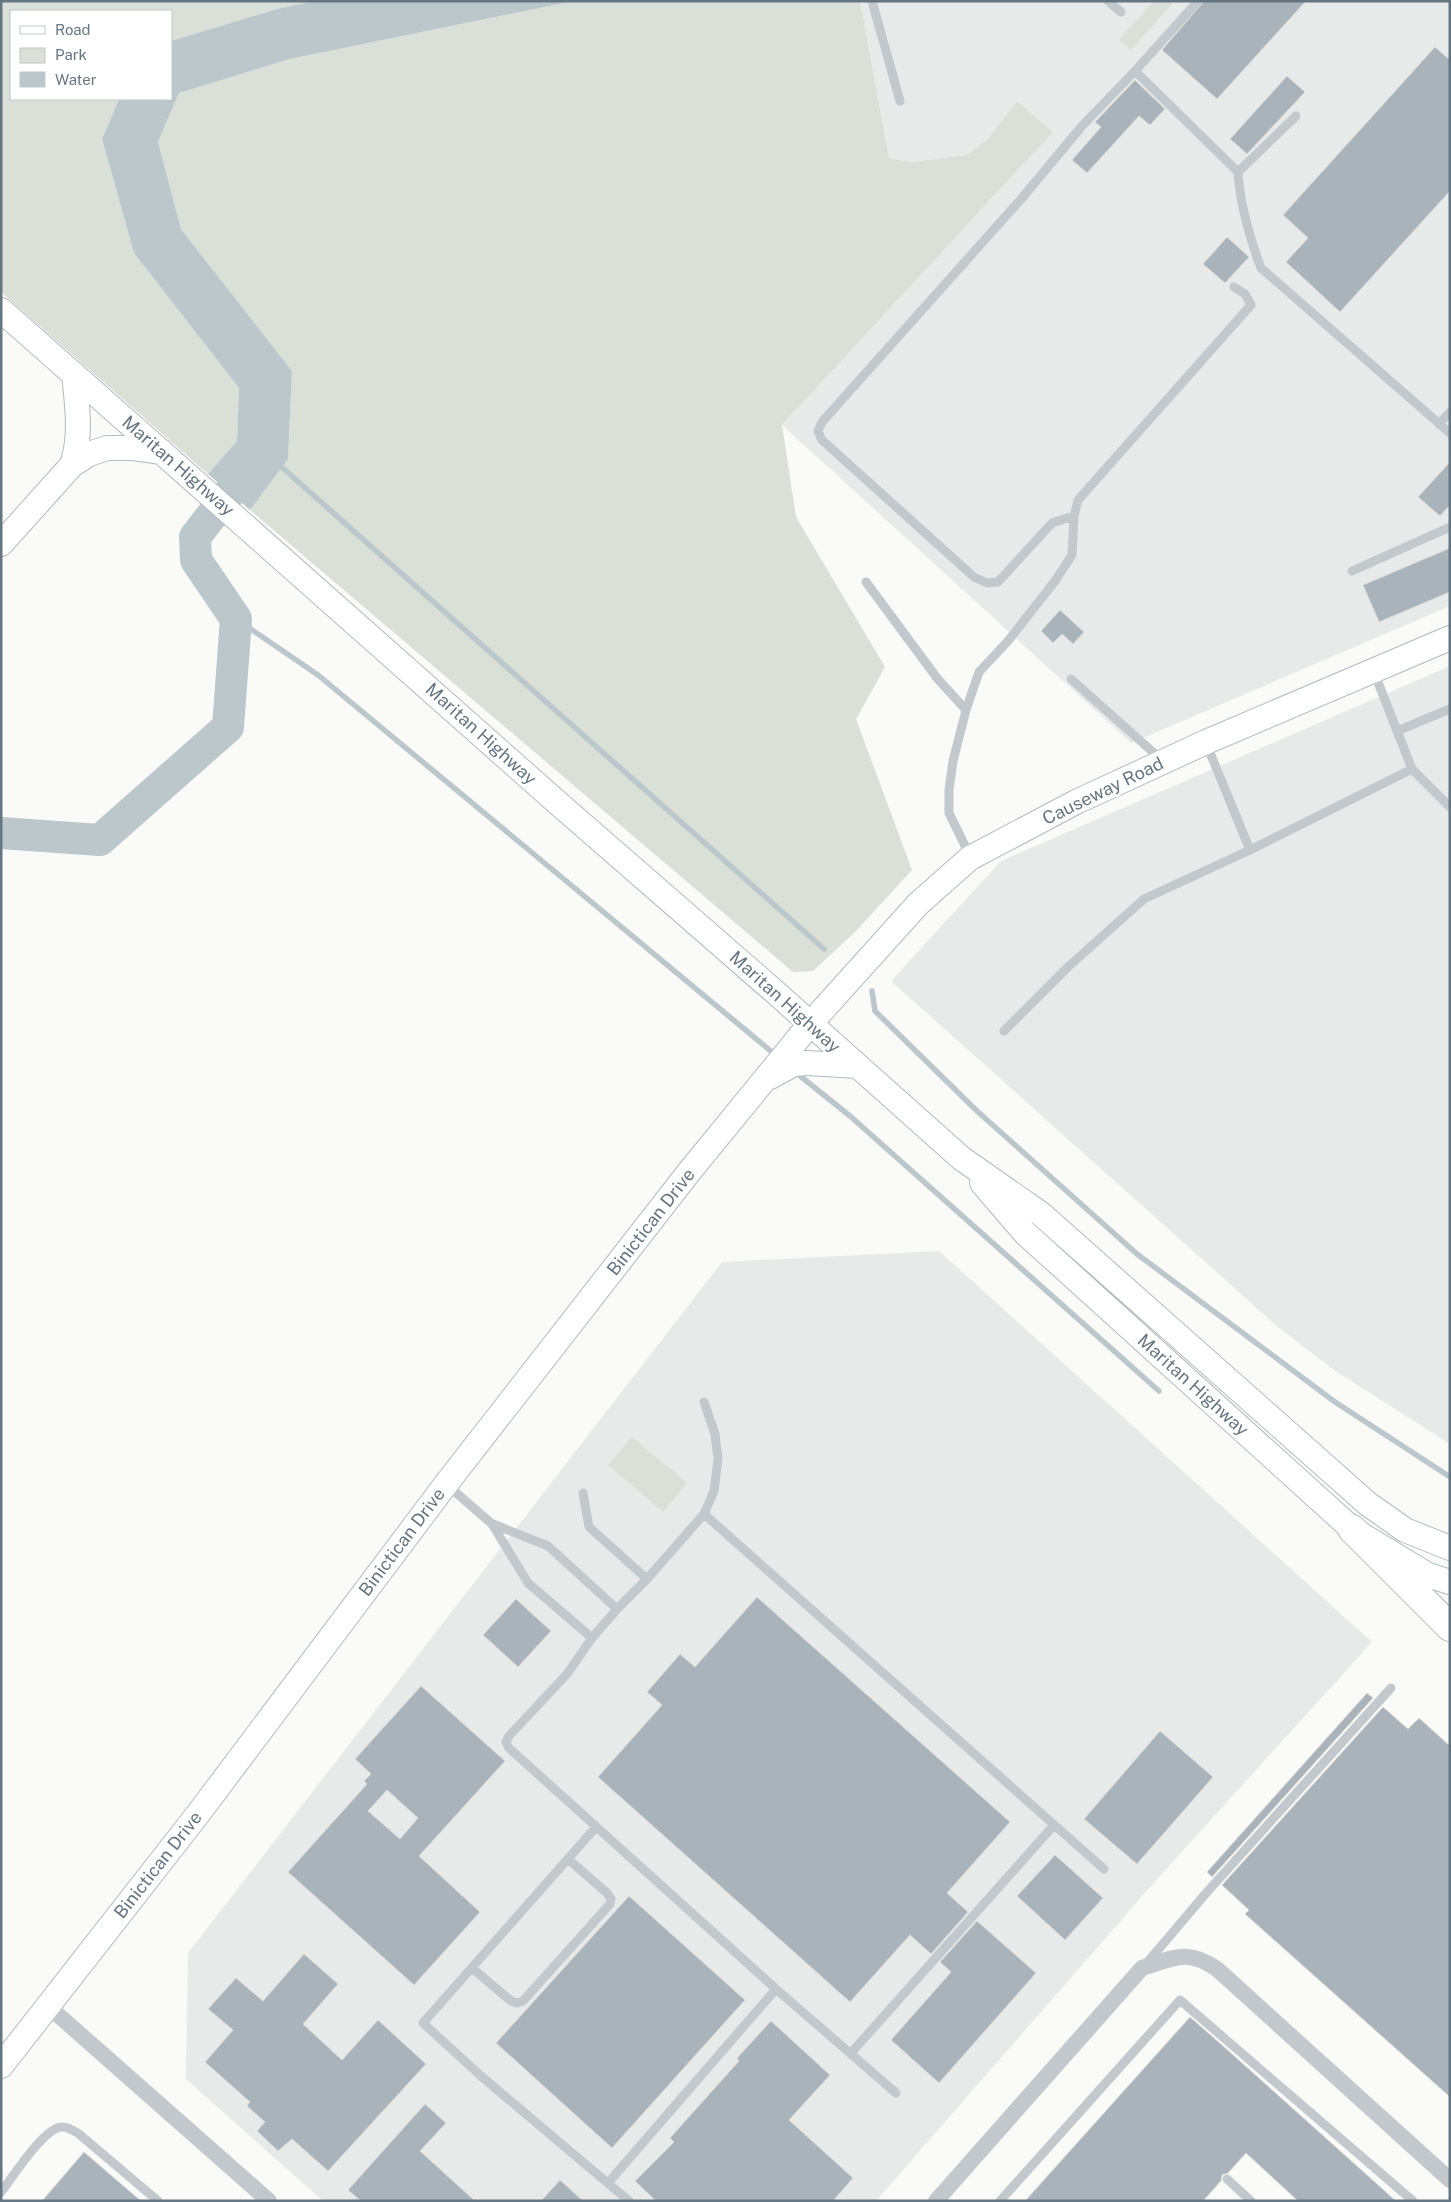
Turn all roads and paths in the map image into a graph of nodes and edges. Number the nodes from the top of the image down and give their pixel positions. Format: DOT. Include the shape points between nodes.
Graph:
graph roads {
  1 [pos="872,1"];
  2 [pos="1108,1"];
  3 [pos="1198,1"];
  4 [pos="1121,12"];
  5 [pos="1135,71"];
  6 [pos="900,101"];
  7 [pos="1296,116"];
  8 [pos="1238,172"];
  9 [pos="1234,287"];
  10 [pos="1,310"];
  11 [pos="74,374"];
  12 [pos="1450,412"];
  13 [pos="1439,424"];
  14 [pos="1450,433"];
  15 [pos="162,452"];
  16 [pos="72,465"];
  17 [pos="1074,516"];
  18 [pos="1450,527"];
  19 [pos="1,544"];
  20 [pos="1352,571"];
  21 [pos="866,582"];
  22 [pos="1450,638"];
  23 [pos="1373,670"];
  24 [pos="1071,679"];
  25 [pos="1450,708"];
  26 [pos="966,710"];
  27 [pos="1397,731"];
  28 [pos="1206,742"];
  29 [pos="1163,761"];
  30 [pos="1412,769"];
  31 [pos="1450,807"];
  32 [pos="1250,850"];
  33 [pos="970,858"];
  34 [pos="810,1024"];
  35 [pos="1004,1031"];
  36 [pos="858,1066"];
  37 [pos="764,1080"];
  38 [pos="961,1158"];
  39 [pos="704,1402"];
  40 [pos="446,1484"];
  41 [pos="583,1493"];
  42 [pos="704,1514"];
  43 [pos="492,1524"];
  44 [pos="1352,1529"];
  45 [pos="1450,1548"];
  46 [pos="647,1579"];
  47 [pos="1450,1582"];
  48 [pos="617,1609"];
  49 [pos="1450,1627"];
  50 [pos="592,1638"];
  51 [pos="1391,1688"];
  52 [pos="1054,1825"];
  53 [pos="596,1827"];
  54 [pos="568,1859"];
  55 [pos="1104,1869"];
  56 [pos="472,1968"];
  57 [pos="1142,1968"];
  58 [pos="776,1989"];
  59 [pos="48,2006"];
  60 [pos="851,2053"];
  61 [pos="1,2066"];
  62 [pos="896,2093"];
  63 [pos="1227,2179"];
  64 [pos="1450,2180"];
  65 [pos="4,2182"];
  66 [pos="608,2183"];
  67 [pos="1,2192"];
  68 [pos="158,2201"];
  69 [pos="269,2201"];
  70 [pos="629,2201"];
  71 [pos="936,2201"];
  72 [pos="1000,2201"];
  73 [pos="1251,2201"];
  74 [pos="1413,2201"];
  1 -- 6 [label="lane"];
  2 -- 4 [label="lane"];
  3 -- 5 [label="lane"];
  5 -- 8 [label="lane"];
  5 -- 17 [label="lane" via="1082,126 822,422 818,431 822,440 974,577 987,583 998,582 1052,524"];
  7 -- 8 [label="lane"];
  8 -- 13 [label="lane" via="1239,195 1261,268"];
  9 -- 17 [label="lane" via="1245,294 1251,305 1078,500"];
  10 -- 11 [label="main road, Maritan Highway"];
  11 -- 15 [label="main road, Maritan Highway"];
  11 -- 16 [label="main road" via="78,416 77,445"];
  12 -- 13 [label="lane"];
  13 -- 14 [label="lane"];
  15 -- 16 [label="main road" via="107,448"];
  15 -- 34 [label="main road, Maritan Highway"];
  16 -- 19 [label="main road"];
  17 -- 26 [label="lane" via="1072,555 1056,581 979,672"];
  18 -- 20 [label="lane"];
  21 -- 26 [label="lane" via="937,678"];
  22 -- 23 [label="main road, Causeway Road"];
  23 -- 27 [label="lane"];
  23 -- 28 [label="main road, Causeway Road"];
  24 -- 29 [label="lane"];
  25 -- 27 [label="lane"];
  26 -- 33 [label="lane" via="953,761 949,813"];
  27 -- 30 [label="lane"];
  28 -- 29 [label="main road, Causeway Road"];
  28 -- 32 [label="lane"];
  29 -- 33 [label="main road, Causeway Road"];
  30 -- 31 [label="lane"];
  30 -- 32 [label="lane"];
  32 -- 35 [label="lane" via="1144,900 1069,966"];
  33 -- 34 [label="main road, Causeway Road" via="918,904"];
  34 -- 36 [label="main road, Maritan Highway"];
  34 -- 37 [label="main road, Binictican Drive"];
  36 -- 37 [label="main road" via="807,1062 794,1064"];
  36 -- 38 [label="main road, Maritan Highway"];
  37 -- 40 [label="main road, Binictican Drive"];
  38 -- 44 [label="main road, Maritan Highway" via="1025,1233"];
  38 -- 45 [label="main road, Maritan Highway" via="1041,1214 1368,1504 1405,1530"];
  39 -- 42 [label="lane" via="715,1434 718,1459 714,1491"];
  40 -- 43 [label="lane"];
  40 -- 59 [label="main road, Binictican Drive" via="198,1814"];
  41 -- 46 [label="lane" via="589,1527"];
  42 -- 46 [label="lane"];
  42 -- 52 [label="lane"];
  43 -- 48 [label="lane" via="548,1546"];
  43 -- 50 [label="lane" via="528,1583"];
  44 -- 47 [label="main road, Maritan Highway" via="1428,1575"];
  44 -- 49 [label="highway"];
  46 -- 48 [label="lane"];
  48 -- 50 [label="lane"];
  50 -- 53 [label="lane" via="567,1674 506,1742 508,1748"];
  51 -- 57 [label="lane"];
  52 -- 55 [label="lane"];
  52 -- 60 [label="lane"];
  53 -- 54 [label="lane"];
  53 -- 58 [label="lane"];
  54 -- 56 [label="lane"];
  54 -- 56 [label="lane" via="607,1893 610,1904 517,2003"];
  56 -- 66 [label="lane" via="423,2023"];
  57 -- 64 [label="street" via="1181,1956 1195,1956 1217,1969"];
  57 -- 71 [label="street"];
  58 -- 60 [label="lane"];
  58 -- 66 [label="lane"];
  59 -- 61 [label="main road, Binictican Drive"];
  59 -- 69 [label="street"];
  60 -- 62 [label="lane"];
  63 -- 73 [label="lane"];
  65 -- 67 [label="lane"];
  65 -- 68 [label="lane" via="43,2138 62,2127 79,2134"];
  66 -- 70 [label="lane"];
  72 -- 74 [label="lane" via="1180,2000"];
}
